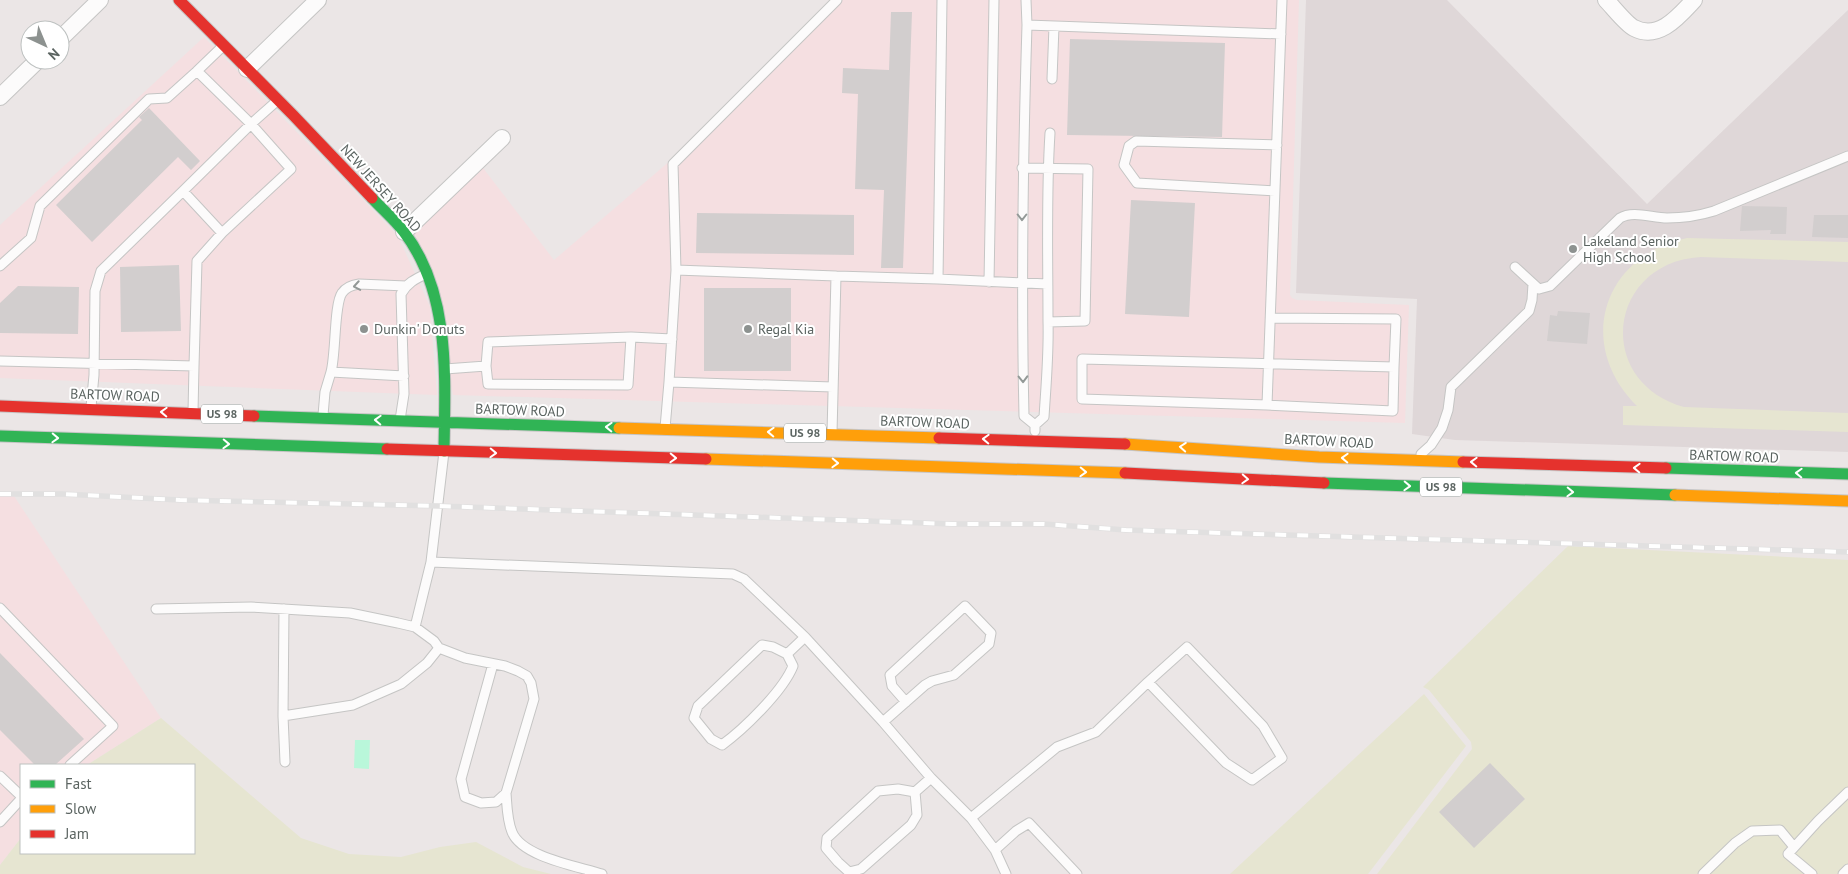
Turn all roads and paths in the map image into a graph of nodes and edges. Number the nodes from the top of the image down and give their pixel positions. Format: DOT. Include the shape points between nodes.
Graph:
graph roads {
  1 [pos="100,0"];
  2 [pos="179,0"];
  3 [pos="318,0"];
  4 [pos="838,0"];
  5 [pos="942,0"];
  6 [pos="994,0"];
  7 [pos="1026,0"];
  8 [pos="1282,0"];
  9 [pos="1606,0"];
  10 [pos="1694,0"];
  11 [pos="1027,25"];
  12 [pos="1054,26"];
  13 [pos="70,29"];
  14 [pos="1281,34"];
  15 [pos="223,46"];
  16 [pos="246,69"];
  17 [pos="28,70"];
  18 [pos="197,71"];
  19 [pos="1052,79"];
  20 [pos="0,97"];
  21 [pos="278,100"];
  22 [pos="251,124"];
  23 [pos="1050,133"];
  24 [pos="502,138"];
  25 [pos="1277,145"];
  26 [pos="1848,156"];
  27 [pos="1048,167"];
  28 [pos="1022,168"];
  29 [pos="183,191"];
  30 [pos="1275,191"];
  31 [pos="404,232"];
  32 [pos="222,233"];
  33 [pos="0,266"];
  34 [pos="1515,267"];
  35 [pos="676,270"];
  36 [pos="427,274"];
  37 [pos="836,276"];
  38 [pos="938,279"];
  39 [pos="989,282"];
  40 [pos="1021,283"];
  41 [pos="1047,284"];
  42 [pos="1533,284"];
  43 [pos="406,286"];
  44 [pos="1271,318"];
  45 [pos="1048,322"];
  46 [pos="631,337"];
  47 [pos="672,339"];
  48 [pos="0,361"];
  49 [pos="1269,363"];
  50 [pos="94,364"];
  51 [pos="194,366"];
  52 [pos="486,366"];
  53 [pos="1394,367"];
  54 [pos="445,369"];
  55 [pos="331,372"];
  56 [pos="404,376"];
  57 [pos="670,382"];
  58 [pos="832,387"];
  59 [pos="1267,404"];
  60 [pos="0,406"];
  61 [pos="193,413"];
  62 [pos="323,418"];
  63 [pos="400,421"];
  64 [pos="445,423"];
  65 [pos="90,424"];
  66 [pos="665,429"];
  67 [pos="1035,433"];
  68 [pos="832,434"];
  69 [pos="0,436"];
  70 [pos="444,452"];
  71 [pos="1411,460"];
  72 [pos="1034,470"];
  73 [pos="1848,474"];
  74 [pos="1848,501"];
  75 [pos="431,562"];
  76 [pos="0,608"];
  77 [pos="156,609"];
  78 [pos="284,609"];
  79 [pos="415,628"];
  80 [pos="805,637"];
  81 [pos="439,648"];
  82 [pos="787,654"];
  83 [pos="493,664"];
  84 [pos="1148,682"];
  85 [pos="906,702"];
  86 [pos="283,716"];
  87 [pos="883,722"];
  88 [pos="285,762"];
  89 [pos="71,764"];
  90 [pos="0,776"];
  91 [pos="932,778"];
  92 [pos="915,792"];
  93 [pos="1848,792"];
  94 [pos="506,793"];
  95 [pos="20,797"];
  96 [pos="20,799"];
  97 [pos="971,818"];
  98 [pos="0,822"];
  99 [pos="1794,847"];
  100 [pos="995,850"];
  101 [pos="1848,869"];
  102 [pos="602,874"];
  103 [pos="1006,874"];
  104 [pos="1077,874"];
  105 [pos="1703,874"];
  106 [pos="1812,874"];
  107 [pos="1843,874"];
  1 -- 13 [label="street"];
  2 -- 15 [label="main road, NEW JERSEY ROAD"];
  3 -- 16 [label="street"];
  4 -- 35 [label="lane" via="673,164"];
  5 -- 38 [label="lane"];
  6 -- 39 [label="lane"];
  7 -- 11 [label="lane"];
  8 -- 14 [label="lane"];
  9 -- 10 [label="street" via="1634,28 1648,32 1671,23"];
  11 -- 12 [label="lane"];
  11 -- 28 [label="lane"];
  12 -- 14 [label="lane"];
  12 -- 19 [label="lane"];
  14 -- 25 [label="lane"];
  15 -- 16 [label="main road, NEW JERSEY ROAD"];
  15 -- 18 [label="lane"];
  16 -- 21 [label="main road, NEW JERSEY ROAD"];
  17 -- 20 [label="street"];
  18 -- 22 [label="lane"];
  18 -- 33 [label="lane" via="167,98 149,99 40,206 31,238"];
  21 -- 22 [label="lane"];
  21 -- 31 [label="main road, NEW JERSEY ROAD"];
  22 -- 29 [label="lane"];
  22 -- 32 [label="lane" via="291,169"];
  23 -- 27 [label="lane"];
  24 -- 31 [label="street"];
  25 -- 30 [label="lane"];
  25 -- 30 [label="lane" via="1136,141 1129,146 1124,165 1137,183"];
  26 -- 42 [label="lane" via="1694,217 1627,214 1550,286 1539,289"];
  27 -- 28 [label="lane"];
  27 -- 41 [label="lane"];
  27 -- 45 [label="lane" via="1088,169 1085,321"];
  28 -- 40 [label="lane, one-way"];
  29 -- 32 [label="lane"];
  29 -- 50 [label="lane" via="101,271 95,291"];
  30 -- 44 [label="lane"];
  31 -- 36 [label="main road, NEW JERSEY ROAD"];
  32 -- 51 [label="lane" via="197,261"];
  34 -- 42 [label="lane"];
  35 -- 37 [label="lane"];
  35 -- 47 [label="lane"];
  36 -- 43 [label="lane"];
  36 -- 54 [label="main road, NEW JERSEY ROAD" via="438,306"];
  37 -- 38 [label="lane"];
  37 -- 58 [label="lane"];
  38 -- 39 [label="lane"];
  39 -- 40 [label="lane"];
  40 -- 41 [label="lane"];
  40 -- 67 [label="lane, one-way" via="1024,416"];
  41 -- 45 [label="lane"];
  42 -- 71 [label="lane" via="1528,310 1452,387 1442,428 1431,445"];
  43 -- 55 [label="lane, one-way" via="359,284 342,293 338,300 336,348"];
  43 -- 56 [label="lane" via="401,294"];
  44 -- 49 [label="lane"];
  44 -- 53 [label="lane" via="1396,319"];
  45 -- 67 [label="lane" via="1044,417"];
  46 -- 47 [label="lane"];
  46 -- 52 [label="lane" via="488,342"];
  46 -- 52 [label="lane" via="628,385 488,384"];
  47 -- 57 [label="lane"];
  48 -- 50 [label="lane"];
  49 -- 53 [label="lane"];
  49 -- 59 [label="lane"];
  49 -- 59 [label="lane" via="1082,359 1082,399"];
  50 -- 51 [label="lane"];
  50 -- 65 [label="lane"];
  51 -- 61 [label="lane"];
  52 -- 54 [label="lane"];
  53 -- 59 [label="lane" via="1393,411"];
  54 -- 64 [label="main road, NEW JERSEY ROAD"];
  55 -- 56 [label="lane"];
  55 -- 62 [label="lane"];
  56 -- 63 [label="lane"];
  57 -- 58 [label="lane"];
  57 -- 66 [label="lane"];
  58 -- 68 [label="lane"];
  60 -- 65 [label="main road, BARTOW ROAD / US 98"];
  61 -- 62 [label="main road, BARTOW ROAD / US 98"];
  61 -- 65 [label="main road, BARTOW ROAD / US 98, one-way"];
  63 -- 62 [label="main road, BARTOW ROAD / US 98, one-way"];
  63 -- 64 [label="main road, BARTOW ROAD / US 98"];
  66 -- 64 [label="main road, BARTOW ROAD / US 98, one-way"];
  64 -- 70 [label="main road, NEW JERSEY ROAD"];
  69 -- 65 [label="main road, BARTOW ROAD / US 98, one-way"];
  65 -- 70 [label="main road, BARTOW ROAD / US 98, one-way"];
  68 -- 66 [label="main road, BARTOW ROAD / US 98, one-way"];
  67 -- 68 [label="main road, BARTOW ROAD / US 98, one-way"];
  71 -- 67 [label="main road, BARTOW ROAD / US 98, one-way" via="1179,447"];
  67 -- 72 [label="street"];
  70 -- 72 [label="main road, BARTOW ROAD / US 98, one-way"];
  70 -- 75 [label="lane"];
  73 -- 71 [label="main road, BARTOW ROAD / US 98, one-way"];
  72 -- 74 [label="main road, BARTOW ROAD / US 98, one-way"];
  75 -- 79 [label="lane"];
  75 -- 80 [label="lane" via="733,574 744,579"];
  76 -- 89 [label="lane" via="113,726"];
  77 -- 78 [label="lane"];
  78 -- 79 [label="lane" via="350,613"];
  78 -- 86 [label="lane"];
  79 -- 81 [label="lane"];
  80 -- 82 [label="lane"];
  80 -- 87 [label="lane"];
  81 -- 83 [label="lane"];
  81 -- 86 [label="lane" via="427,663 401,684 353,705"];
  82 -- 82 [label="lane" via="762,644 698,706 694,718 711,739 722,745 739,733 776,692 793,666"];
  83 -- 94 [label="lane" via="512,668 526,676 534,698"];
  83 -- 94 [label="lane" via="461,779 465,796 482,803 496,802"];
  84 -- 84 [label="lane" via="1187,647 1263,726 1282,758 1252,780 1226,763"];
  84 -- 97 [label="lane" via="1096,732 1057,747"];
  85 -- 85 [label="lane" via="892,686 890,675 965,606 990,633 989,644 954,676 932,681"];
  85 -- 87 [label="lane"];
  86 -- 88 [label="lane"];
  87 -- 91 [label="lane"];
  90 -- 95 [label="lane"];
  91 -- 92 [label="lane"];
  91 -- 97 [label="lane"];
  92 -- 92 [label="lane" via="898,789 878,791 827,838 826,848 849,872 861,869 911,825 917,814"];
  93 -- 99 [label="lane"];
  94 -- 102 [label="lane" via="508,822 518,841 538,854"];
  96 -- 98 [label="lane"];
  97 -- 100 [label="lane"];
  99 -- 105 [label="lane" via="1780,830 1752,831 1734,843"];
  99 -- 106 [label="lane" via="1788,854"];
  100 -- 103 [label="lane"];
  100 -- 104 [label="lane" via="1029,823"];
  101 -- 107 [label="lane"];
}
